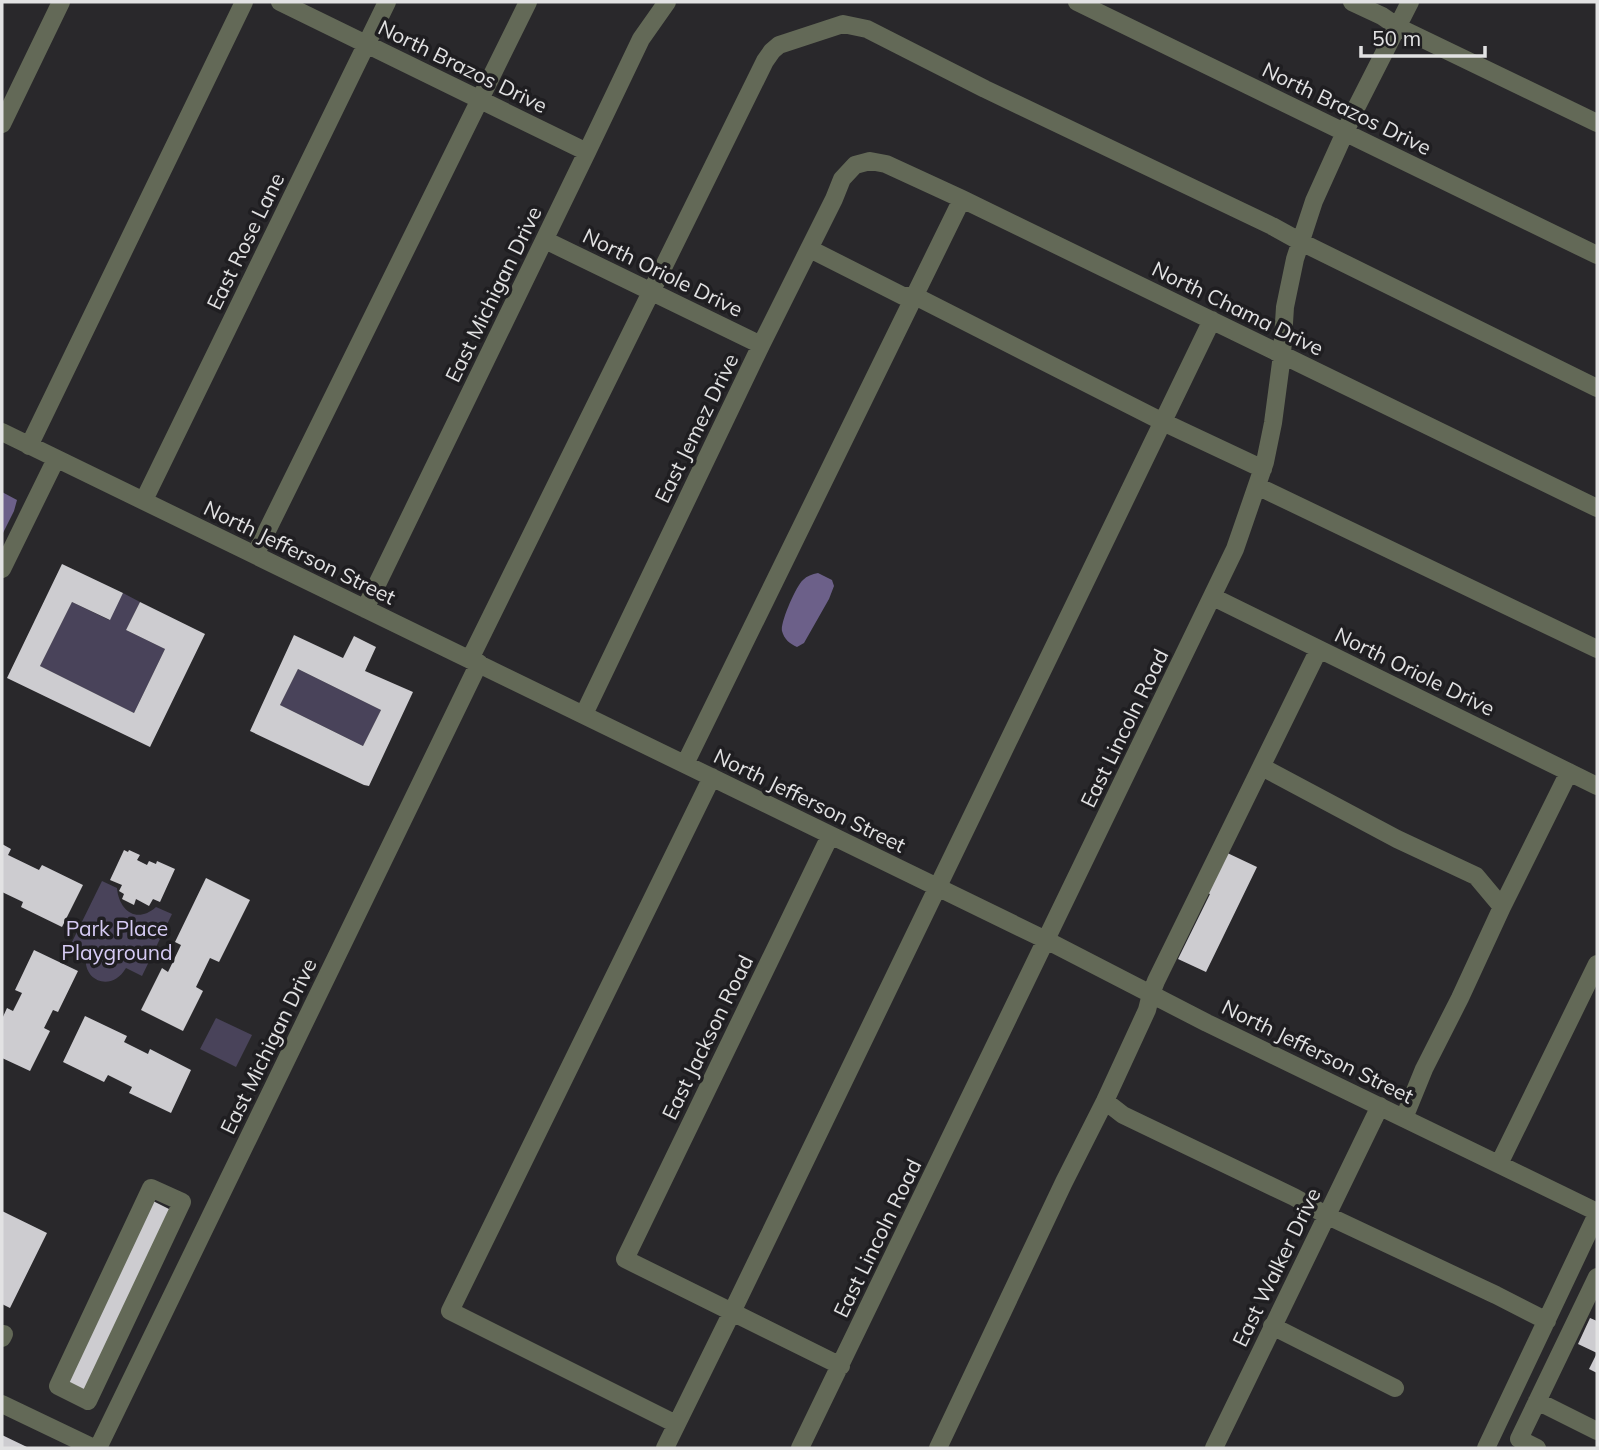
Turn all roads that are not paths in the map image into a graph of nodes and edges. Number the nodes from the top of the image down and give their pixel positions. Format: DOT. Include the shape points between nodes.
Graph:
graph roads {
  1 [pos="61,2"];
  2 [pos="244,2"];
  3 [pos="280,2"];
  4 [pos="387,2"];
  5 [pos="528,2"];
  6 [pos="667,2"];
  7 [pos="1077,2"];
  8 [pos="1352,2"];
  9 [pos="1410,2"];
  10 [pos="1398,27"];
  11 [pos="366,44"];
  12 [pos="480,100"];
  13 [pos="2,124"];
  14 [pos="1597,124"];
  15 [pos="1345,132"];
  16 [pos="587,152"];
  17 [pos="855,165"];
  18 [pos="962,199"];
  19 [pos="545,240"];
  20 [pos="1301,242"];
  21 [pos="810,249"];
  22 [pos="1597,255"];
  23 [pos="652,292"];
  24 [pos="915,296"];
  25 [pos="1212,320"];
  26 [pos="761,345"];
  27 [pos="1282,355"];
  28 [pos="1597,387"];
  29 [pos="1163,422"];
  30 [pos="2,432"];
  31 [pos="29,446"];
  32 [pos="56,459"];
  33 [pos="1260,477"];
  34 [pos="144,500"];
  35 [pos="1597,508"];
  36 [pos="255,555"];
  37 [pos="2,569"];
  38 [pos="1213,597"];
  39 [pos="365,609"];
  40 [pos="1319,649"];
  41 [pos="1597,649"];
  42 [pos="474,661"];
  43 [pos="584,714"];
  44 [pos="685,764"];
  45 [pos="1262,767"];
  46 [pos="1569,772"];
  47 [pos="712,777"];
  48 [pos="1597,786"];
  49 [pos="830,835"];
  50 [pos="937,887"];
  51 [pos="1502,907"];
  52 [pos="1046,940"];
  53 [pos="1597,964"];
  54 [pos="1151,994"];
  55 [pos="1105,1101"];
  56 [pos="1380,1106"];
  57 [pos="1405,1118"];
  58 [pos="1499,1164"];
  59 [pos="1597,1213"];
  60 [pos="1326,1215"];
  61 [pos="157,1256"];
  62 [pos="185,1270"];
  63 [pos="1595,1285"];
  64 [pos="732,1312"];
  65 [pos="1547,1321"];
  66 [pos="1272,1326"];
  67 [pos="115,1345"];
  68 [pos="142,1357"];
  69 [pos="841,1366"];
  70 [pos="1395,1388"];
  71 [pos="1537,1401"];
  72 [pos="2,1404"];
  73 [pos="676,1424"];
  74 [pos="1597,1431"];
  75 [pos="1216,1444"];
  76 [pos="96,1448"];
  77 [pos="665,1448"];
  78 [pos="800,1448"];
  79 [pos="938,1448"];
  80 [pos="1234,1448"];
  81 [pos="1486,1448"];
  82 [pos="1537,1448"];
  1 -- 13 [label="street"];
  2 -- 31 [label="street"];
  3 -- 11 [label="street, North Brazos Drive"];
  4 -- 11 [label="street, East Rose Lane"];
  5 -- 12 [label="street"];
  6 -- 16 [label="street, East Michigan Drive" via="641,39"];
  7 -- 15 [label="street, North Brazos Drive"];
  8 -- 10 [label="street"];
  9 -- 10 [label="street, East Lincoln Road"];
  10 -- 14 [label="street"];
  10 -- 15 [label="street, East Lincoln Road"];
  11 -- 12 [label="street, North Brazos Drive"];
  11 -- 34 [label="street, East Rose Lane"];
  12 -- 16 [label="street, North Brazos Drive"];
  12 -- 36 [label="street"];
  15 -- 20 [label="street, East Lincoln Road"];
  15 -- 22 [label="street, North Brazos Drive"];
  16 -- 19 [label="street, East Michigan Drive"];
  17 -- 18 [label="street, North Chama Drive" via="886,164"];
  17 -- 21 [label="street, East Jemez Drive" via="842,179"];
  18 -- 24 [label="street"];
  18 -- 25 [label="street, North Chama Drive"];
  19 -- 23 [label="street, North Oriole Drive"];
  19 -- 39 [label="street, East Michigan Drive"];
  20 -- 23 [label="street, East Michigan Drive" via="866,29 843,24 772,51"];
  20 -- 27 [label="street, East Lincoln Road" via="1285,307"];
  20 -- 28 [label="street, East Michigan Drive"];
  21 -- 24 [label="street" via="903,296"];
  21 -- 26 [label="street, East Jemez Drive"];
  23 -- 26 [label="street, North Oriole Drive"];
  23 -- 42 [label="street, East Michigan Drive"];
  24 -- 29 [label="street"];
  24 -- 44 [label="street"];
  25 -- 27 [label="street, North Chama Drive"];
  25 -- 29 [label="street"];
  26 -- 43 [label="street, East Jemez Drive"];
  27 -- 33 [label="street, East Lincoln Road"];
  27 -- 35 [label="street, North Chama Drive"];
  29 -- 33 [label="street"];
  29 -- 50 [label="street"];
  30 -- 31 [label="street, North Jefferson Street"];
  31 -- 32 [label="street, North Jefferson Street"];
  32 -- 34 [label="street, North Jefferson Street"];
  32 -- 37 [label="street"];
  33 -- 38 [label="street, East Lincoln Road" via="1236,549"];
  33 -- 41 [label="street"];
  34 -- 36 [label="street, North Jefferson Street"];
  36 -- 39 [label="street, North Jefferson Street"];
  38 -- 40 [label="street, North Oriole Drive"];
  38 -- 52 [label="street, East Lincoln Road"];
  39 -- 42 [label="street, North Jefferson Street"];
  40 -- 45 [label="street"];
  40 -- 46 [label="street, North Oriole Drive"];
  42 -- 43 [label="street, North Jefferson Street"];
  42 -- 62 [label="street, East Michigan Drive"];
  43 -- 44 [label="street, North Jefferson Street"];
  44 -- 47 [label="street, North Jefferson Street"];
  45 -- 51 [label="street" via="1476,876"];
  45 -- 54 [label="street"];
  46 -- 48 [label="street, North Oriole Drive"];
  46 -- 51 [label="street"];
  47 -- 49 [label="street, North Jefferson Street"];
  47 -- 73 [label="street" via="450,1311"];
  49 -- 50 [label="street, North Jefferson Street"];
  49 -- 64 [label="street, East Jackson Road" via="625,1259"];
  50 -- 52 [label="street, North Jefferson Street"];
  50 -- 64 [label="street"];
  51 -- 57 [label="street"];
  52 -- 54 [label="street, North Jefferson Street"];
  52 -- 69 [label="street, East Lincoln Road"];
  53 -- 58 [label="street"];
  54 -- 55 [label="street"];
  54 -- 56 [label="street, North Jefferson Street"];
  55 -- 60 [label="street" via="1123,1115"];
  55 -- 79 [label="street"];
  56 -- 57 [label="street, North Jefferson Street"];
  56 -- 60 [label="street, East Walker Drive"];
  57 -- 58 [label="street, North Jefferson Street"];
  58 -- 59 [label="street, North Jefferson Street"];
  59 -- 65 [label="street"];
  60 -- 65 [label="street"];
  60 -- 66 [label="street, East Walker Drive"];
  61 -- 62 [label="street"];
  61 -- 67 [label="street"];
  61 -- 67 [label="street" via="182,1202 151,1188 58,1386 88,1401"];
  62 -- 68 [label="street, East Michigan Drive"];
  63 -- 71 [label="street"];
  64 -- 69 [label="street"];
  64 -- 73 [label="street"];
  65 -- 81 [label="street"];
  66 -- 70 [label="street"];
  66 -- 75 [label="street, East Walker Drive"];
  67 -- 68 [label="street"];
  68 -- 76 [label="street, East Michigan Drive"];
  69 -- 78 [label="street, East Lincoln Road"];
  71 -- 74 [label="street"];
  71 -- 82 [label="street" via="1519,1439"];
  72 -- 76 [label="street"];
  73 -- 77 [label="street"];
  75 -- 80 [label="street"];
}
